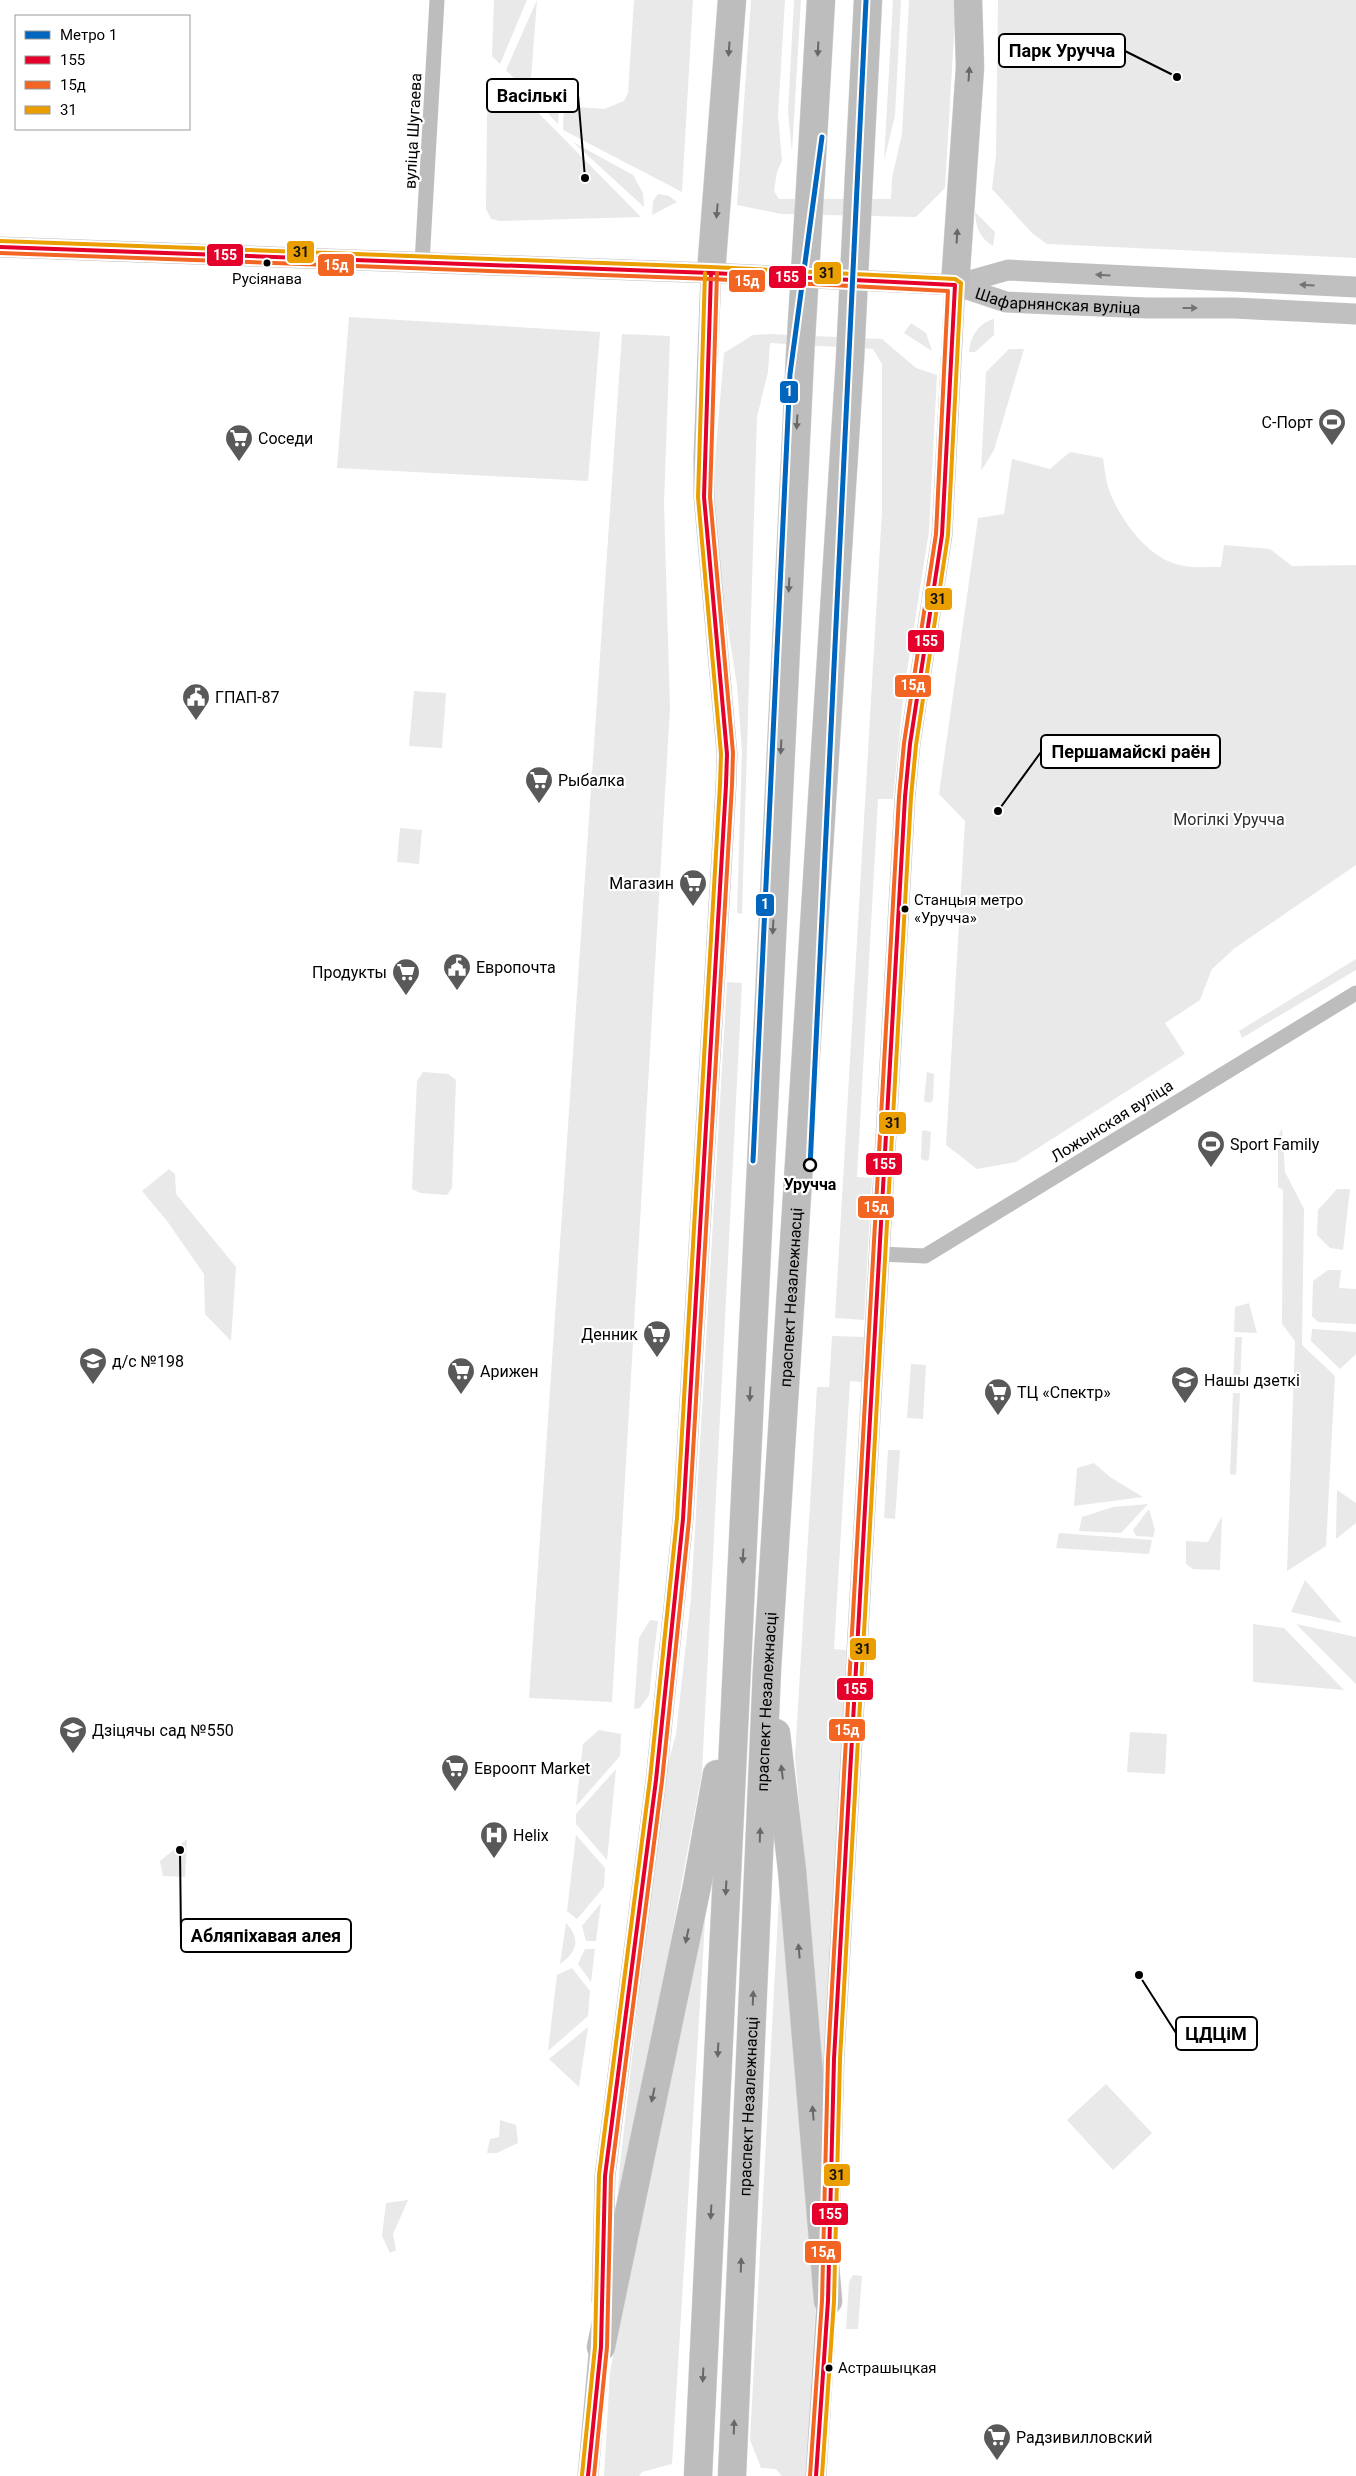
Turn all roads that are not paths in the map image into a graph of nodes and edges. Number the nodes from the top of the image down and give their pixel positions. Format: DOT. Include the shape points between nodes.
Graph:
graph roads {
  1 [pos="437,0"];
  2 [pos="732,0"];
  3 [pos="821,0"];
  4 [pos="868,0"];
  5 [pos="968,0"];
  6 [pos="0,247"];
  7 [pos="422,263"];
  8 [pos="711,273"];
  9 [pos="955,285"];
  10 [pos="1356,287"];
  11 [pos="1356,314"];
  12 [pos="1356,993"];
  13 [pos="880,1254"];
  14 [pos="737,1664"];
  15 [pos="767,1669"];
  16 [pos="828,2301"];
  17 [pos="601,2347"];
  18 [pos="698,2474"];
  19 [pos="588,2476"];
  20 [pos="732,2476"];
  21 [pos="816,2476"];
  1 -- 7 [label="street, вуліца Шугаева"];
  2 -- 8 [label="highway, one-way"];
  3 -- 14 [label="highway, праспект Незалежнасці, one-way, bridge" via="800,356"];
  4 -- 15 [label="highway, праспект Незалежнасці, bridge" via="850,359"];
  9 -- 5 [label="highway, one-way" via="970,67"];
  6 -- 7 [label="main road"];
  7 -- 8 [label="main road"];
  8 -- 9 [label="main road"];
  8 -- 17 [label="main road" via="704,497 727,754 683,1518 656,1780 605,2176"];
  10 -- 9 [label="main road, Шафарнянская вуліца, one-way" via="1008,270"];
  9 -- 11 [label="main road, Шафарнянская вуліца, one-way" via="1006,302"];
  9 -- 13 [label="main road" via="942,534 917,692 905,797"];
  12 -- 13 [label="street, Ложынская вуліца" via="925,1256"];
  13 -- 16 [label="main road" via="834,2059"];
  14 -- 17 [label="highway, one-way" via="697,1886"];
  14 -- 18 [label="highway, праспект Незалежнасці, one-way"];
  16 -- 15 [label="highway, one-way" via="791,1861"];
  20 -- 15 [label="highway, праспект Незалежнасці, one-way"];
  16 -- 21 [label="main road"];
  17 -- 19 [label="main road"];
}
